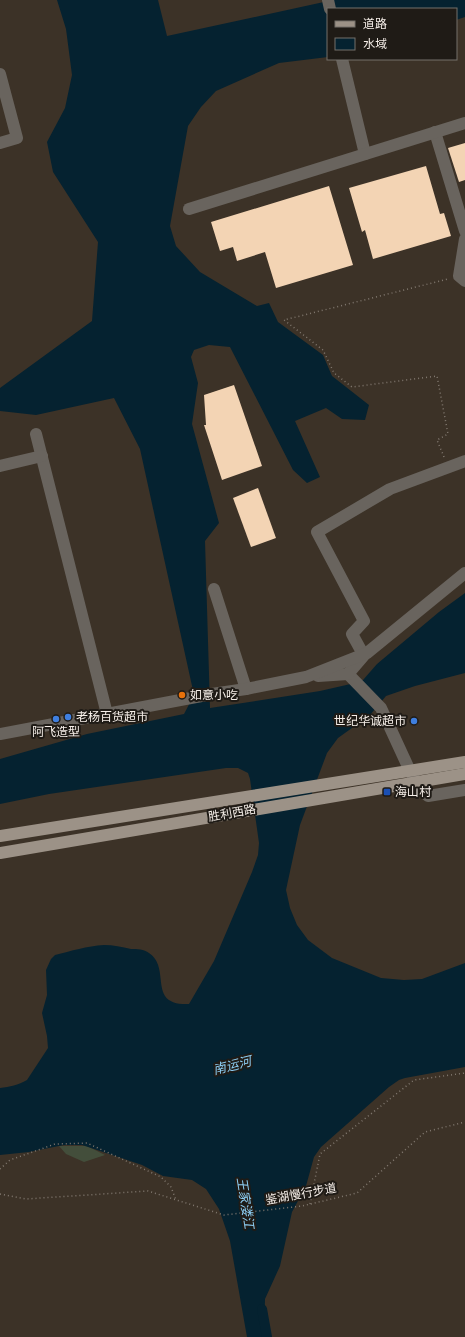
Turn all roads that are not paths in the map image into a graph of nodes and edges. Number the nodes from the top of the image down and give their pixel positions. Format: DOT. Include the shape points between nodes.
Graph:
graph roads {
  1 [pos="342,60"];
  2 [pos="0,74"];
  3 [pos="465,123"];
  4 [pos="435,132"];
  5 [pos="0,143"];
  6 [pos="365,154"];
  7 [pos="189,209"];
  8 [pos="465,231"];
  9 [pos="465,239"];
  10 [pos="462,279"];
  11 [pos="36,434"];
  12 [pos="42,456"];
  13 [pos="465,461"];
  14 [pos="0,466"];
  15 [pos="465,573"];
  16 [pos="214,589"];
  17 [pos="365,653"];
  18 [pos="351,676"];
  19 [pos="306,677"];
  20 [pos="246,689"];
  21 [pos="107,714"];
  22 [pos="0,734"];
  23 [pos="465,762"];
  24 [pos="410,770"];
  25 [pos="465,774"];
  26 [pos="417,782"];
  27 [pos="465,790"];
  28 [pos="0,836"];
  29 [pos="0,853"];
  1 -- 6 [label="street"];
  2 -- 5 [label="street" via="17,138"];
  3 -- 4 [label="street"];
  4 -- 6 [label="street"];
  4 -- 8 [label="street"];
  6 -- 7 [label="street"];
  9 -- 10 [label="street"];
  11 -- 12 [label="street"];
  12 -- 14 [label="street"];
  12 -- 21 [label="street"];
  13 -- 17 [label="street" via="390,489 317,532 364,621 352,634"];
  15 -- 17 [label="street"];
  16 -- 20 [label="street"];
  17 -- 18 [label="street"];
  17 -- 19 [label="street"];
  18 -- 19 [label="street"];
  18 -- 24 [label="street" via="381,708"];
  19 -- 20 [label="street"];
  20 -- 21 [label="street"];
  21 -- 22 [label="street"];
  23 -- 24 [label="main road, 胜利西路"];
  24 -- 26 [label="street"];
  24 -- 28 [label="main road, 胜利西路"];
  25 -- 26 [label="main road, 胜利西路"];
  26 -- 27 [label="street" via="428,796"];
  26 -- 29 [label="main road, 胜利西路"];
}
